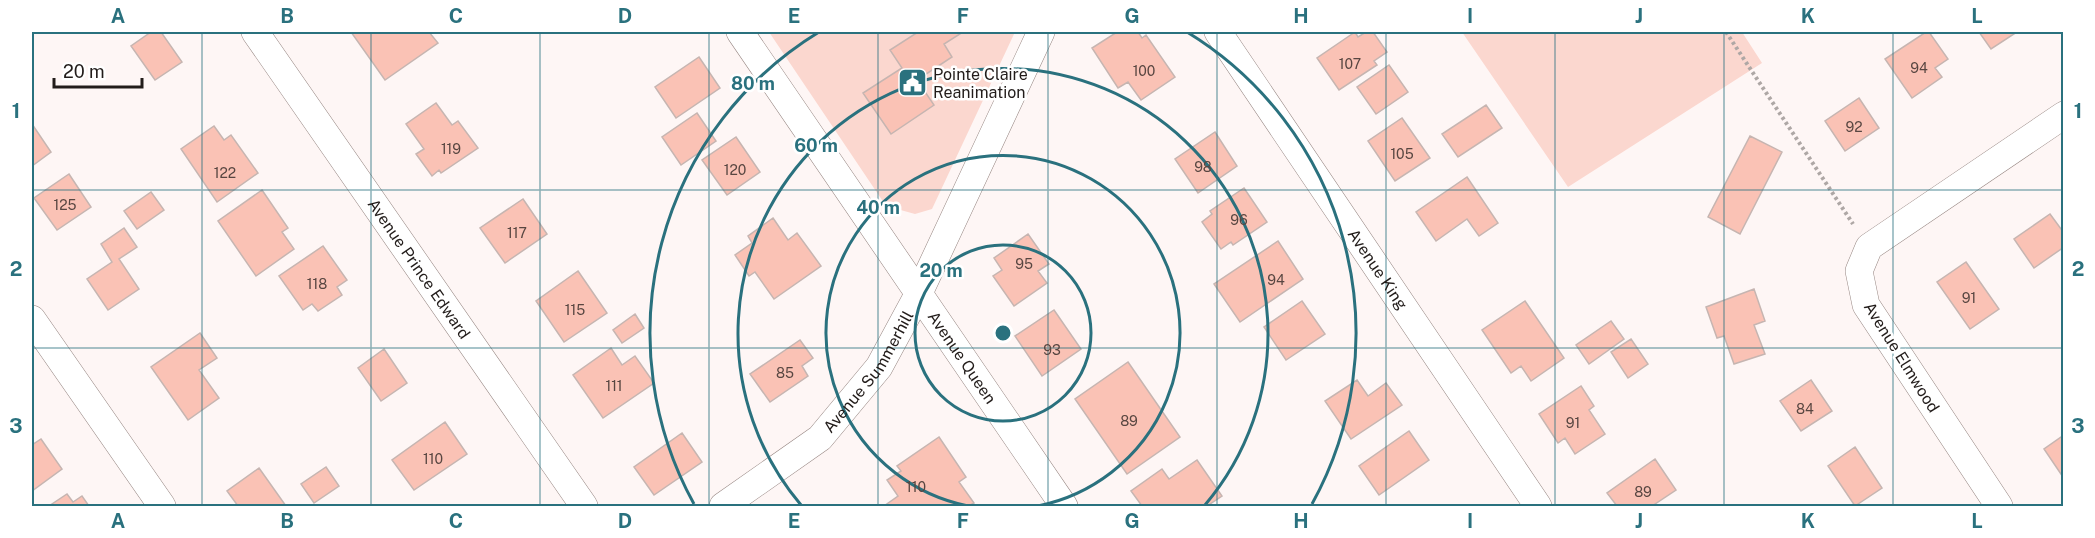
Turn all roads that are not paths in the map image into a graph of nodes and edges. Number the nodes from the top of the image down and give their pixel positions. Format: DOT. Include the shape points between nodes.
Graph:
graph roads {
  1 [pos="255,32"];
  2 [pos="740,32"];
  3 [pos="1041,32"];
  4 [pos="1218,32"];
  5 [pos="2064,115"];
  6 [pos="919,293"];
  7 [pos="32,320"];
  8 [pos="162,507"];
  9 [pos="584,507"];
  10 [pos="723,507"];
  11 [pos="1064,507"];
  12 [pos="1538,507"];
  13 [pos="2000,507"];
  1 -- 9 [label="street, Avenue Prince Edward"];
  2 -- 6 [label="street, Avenue Queen"];
  3 -- 6 [label="street, Avenue Summerhill"];
  4 -- 12 [label="street, Avenue King"];
  5 -- 13 [label="street, Avenue Elmwood" via="1869,247 1859,271 1866,305"];
  6 -- 10 [label="street, Avenue Summerhill" via="879,367 820,438"];
  6 -- 11 [label="street, Avenue Queen"];
  7 -- 8 [label="street"];
}
